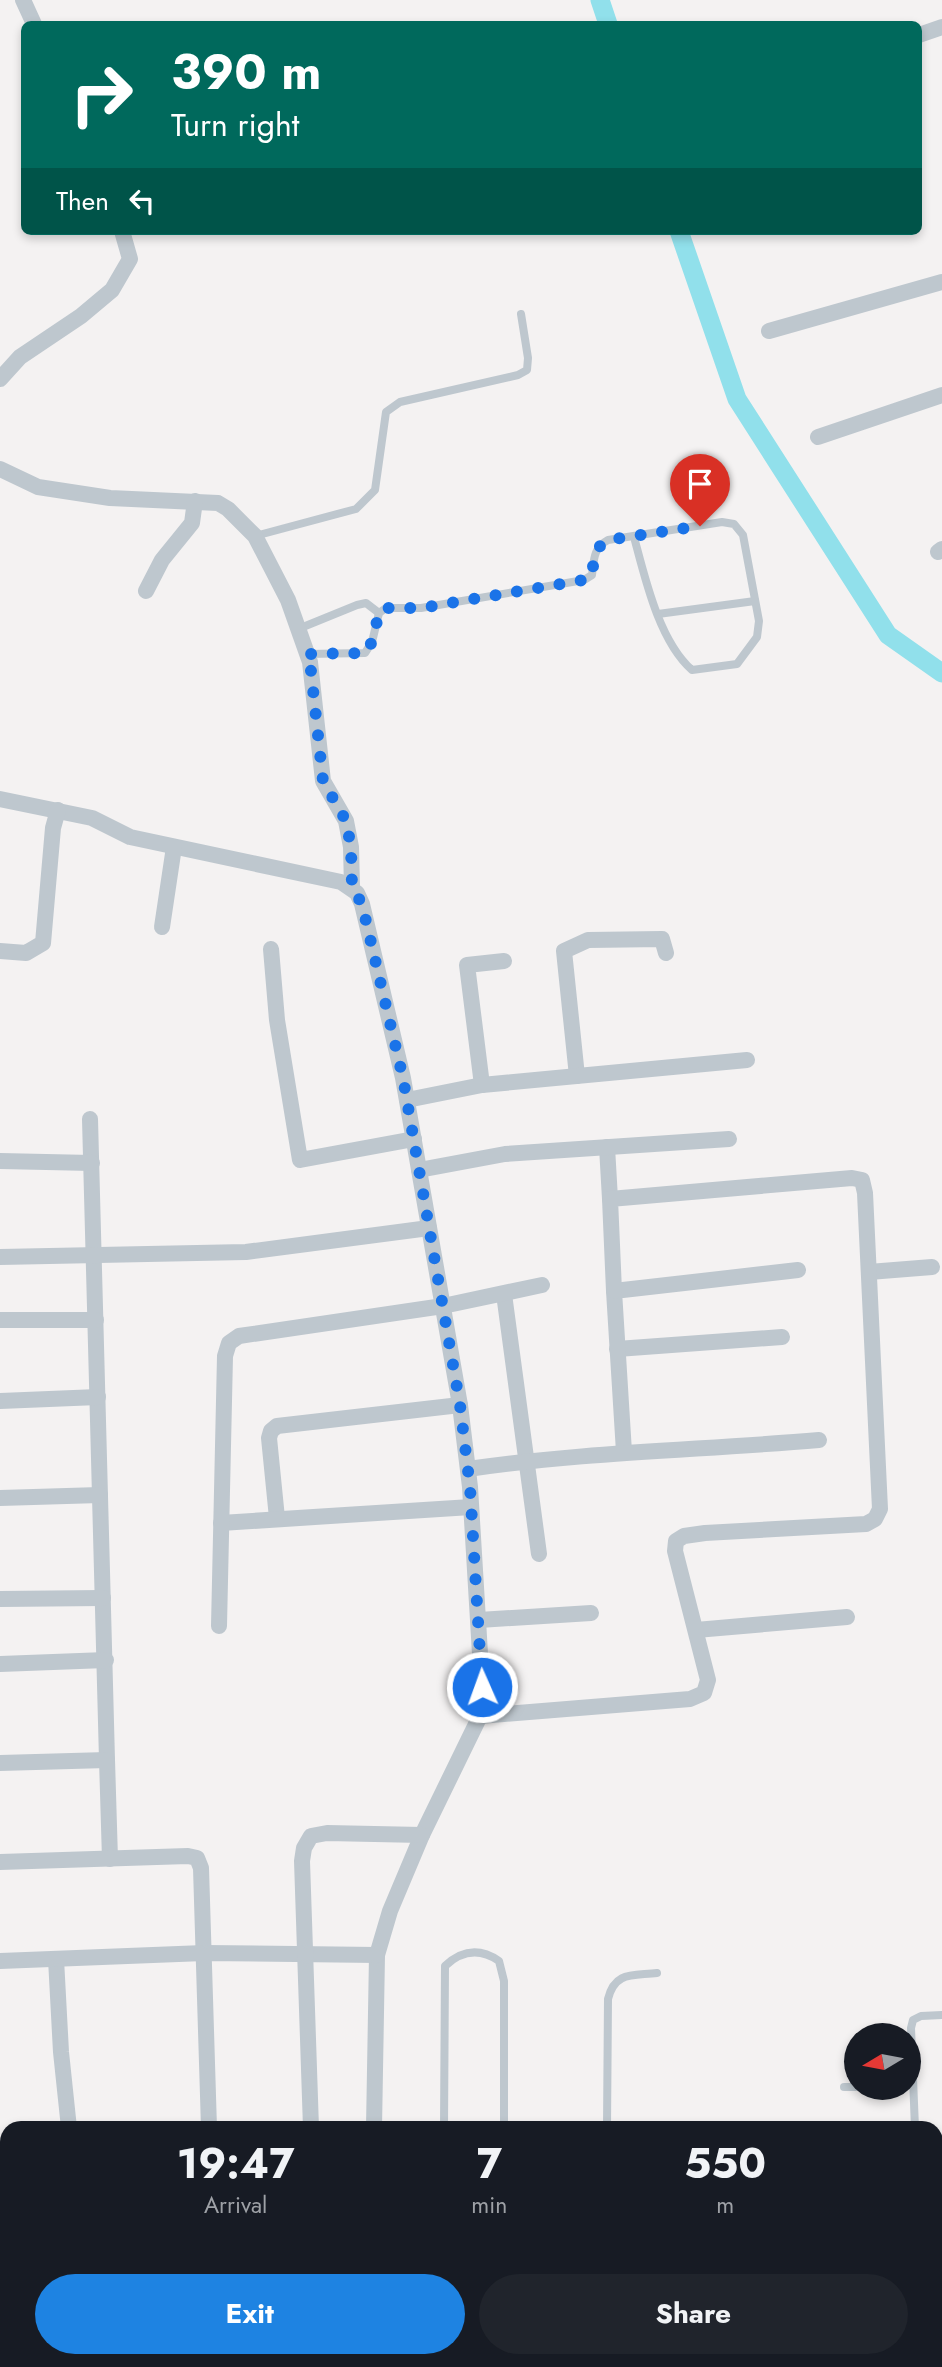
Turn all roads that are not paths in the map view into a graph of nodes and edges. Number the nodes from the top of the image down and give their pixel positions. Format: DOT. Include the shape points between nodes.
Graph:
graph roads {
  1 [pos="23,0"];
  2 [pos="33,21"];
  3 [pos="942,27"];
  4 [pos="922,34"];
  5 [pos="123,235"];
  6 [pos="942,282"];
  7 [pos="521,314"];
  8 [pos="769,331"];
  9 [pos="0,379"];
  10 [pos="942,395"];
  11 [pos="818,436"];
  12 [pos="0,469"];
  13 [pos="195,500"];
  14 [pos="256,536"];
  15 [pos="634,537"];
  16 [pos="146,591"];
  17 [pos="755,601"];
  18 [pos="379,613"];
  19 [pos="658,614"];
  20 [pos="298,629"];
  21 [pos="307,654"];
  22 [pos="0,799"];
  23 [pos="58,810"];
  24 [pos="174,847"];
  25 [pos="352,887"];
  26 [pos="162,927"];
  27 [pos="271,949"];
  28 [pos="2,951"];
  29 [pos="666,953"];
  30 [pos="504,961"];
  31 [pos="0,968"];
  32 [pos="747,1060"];
  33 [pos="577,1076"];
  34 [pos="482,1085"];
  35 [pos="407,1100"];
  36 [pos="90,1119"];
  37 [pos="414,1139"];
  38 [pos="729,1139"];
  39 [pos="607,1147"];
  40 [pos="0,1161"];
  41 [pos="92,1163"];
  42 [pos="419,1170"];
  43 [pos="610,1199"];
  44 [pos="429,1228"];
  45 [pos="94,1254"];
  46 [pos="0,1257"];
  47 [pos="932,1267"];
  48 [pos="798,1270"];
  49 [pos="869,1272"];
  50 [pos="542,1285"];
  51 [pos="614,1291"];
  52 [pos="504,1294"];
  53 [pos="443,1307"];
  54 [pos="0,1320"];
  55 [pos="96,1320"];
  56 [pos="782,1338"];
  57 [pos="617,1349"];
  58 [pos="98,1397"];
  59 [pos="0,1401"];
  60 [pos="460,1405"];
  61 [pos="819,1440"];
  62 [pos="624,1452"];
  63 [pos="528,1460"];
  64 [pos="468,1469"];
  65 [pos="100,1495"];
  66 [pos="0,1498"];
  67 [pos="471,1507"];
  68 [pos="277,1518"];
  69 [pos="221,1522"];
  70 [pos="539,1554"];
  71 [pos="103,1598"];
  72 [pos="0,1599"];
  73 [pos="591,1613"];
  74 [pos="846,1617"];
  75 [pos="479,1620"];
  76 [pos="219,1626"];
  77 [pos="696,1630"];
  78 [pos="106,1660"];
  79 [pos="0,1664"];
  80 [pos="480,1716"];
  81 [pos="107,1760"];
  82 [pos="0,1763"];
  83 [pos="422,1835"];
  84 [pos="110,1858"];
  85 [pos="0,1862"];
  86 [pos="204,1953"];
  87 [pos="306,1954"];
  88 [pos="377,1955"];
  89 [pos="56,1959"];
  90 [pos="0,1961"];
  91 [pos="657,1973"];
  92 [pos="942,2015"];
  93 [pos="912,2023"];
  94 [pos="913,2100"];
  95 [pos="68,2121"];
  96 [pos="209,2121"];
  97 [pos="311,2121"];
  98 [pos="374,2121"];
  99 [pos="444,2121"];
  100 [pos="504,2121"];
  101 [pos="607,2121"];
  102 [pos="914,2121"];
  1 -- 2 [label="street"];
  3 -- 4 [label="street"];
  5 -- 9 [label="street" via="130,258 112,290 20,357"];
  6 -- 8 [label="street"];
  7 -- 14 [label="lane" via="527,370 400,402 386,412 375,490 356,509"];
  10 -- 11 [label="street"];
  12 -- 13 [label="street" via="38,487 110,498"];
  13 -- 14 [label="street" via="218,503"];
  13 -- 16 [label="street" via="192,523 162,560"];
  14 -- 20 [label="street"];
  15 -- 17 [label="lane" via="722,522 734,524 743,535"];
  15 -- 18 [label="lane" via="600,544 592,575 584,580 421,608 386,608"];
  15 -- 19 [label="lane"];
  17 -- 19 [label="lane"];
  17 -- 19 [label="lane" via="757,637 737,664 715,667 692,670 681,660"];
  18 -- 20 [label="lane" via="366,603"];
  18 -- 21 [label="lane" via="365,653"];
  20 -- 21 [label="street"];
  21 -- 25 [label="street" via="323,781 346,821"];
  22 -- 23 [label="street"];
  23 -- 24 [label="street" via="92,818 130,837"];
  23 -- 28 [label="street" via="52,828 43,943 26,953"];
  24 -- 25 [label="street"];
  24 -- 26 [label="street"];
  25 -- 35 [label="street" via="362,904"];
  27 -- 37 [label="street" via="277,1020 300,1160"];
  28 -- 31 [label="street"];
  29 -- 33 [label="street" via="662,939 588,940 564,951"];
  30 -- 34 [label="street" via="467,965"];
  32 -- 33 [label="street"];
  33 -- 34 [label="street"];
  34 -- 35 [label="street"];
  35 -- 37 [label="street"];
  36 -- 41 [label="street"];
  37 -- 42 [label="street"];
  38 -- 39 [label="street"];
  39 -- 42 [label="street" via="505,1154"];
  39 -- 43 [label="street"];
  40 -- 41 [label="street"];
  41 -- 45 [label="street"];
  42 -- 44 [label="street"];
  43 -- 49 [label="street" via="862,1180"];
  43 -- 51 [label="street"];
  44 -- 45 [label="street" via="246,1252"];
  44 -- 53 [label="street"];
  45 -- 46 [label="street"];
  45 -- 55 [label="street"];
  47 -- 49 [label="street"];
  48 -- 51 [label="street"];
  49 -- 77 [label="street" via="880,1509 866,1524 684,1536 676,1541"];
  50 -- 52 [label="street"];
  51 -- 57 [label="street"];
  52 -- 53 [label="street"];
  52 -- 63 [label="street"];
  53 -- 60 [label="street"];
  53 -- 69 [label="street" via="239,1336 229,1343"];
  54 -- 55 [label="street"];
  55 -- 58 [label="street"];
  56 -- 57 [label="street"];
  57 -- 62 [label="street"];
  58 -- 59 [label="street"];
  58 -- 65 [label="street"];
  60 -- 64 [label="street"];
  60 -- 68 [label="street" via="277,1426 269,1438"];
  61 -- 62 [label="street"];
  62 -- 63 [label="street"];
  63 -- 64 [label="street"];
  63 -- 70 [label="street"];
  64 -- 67 [label="street"];
  65 -- 66 [label="street"];
  65 -- 71 [label="street"];
  67 -- 68 [label="street"];
  67 -- 75 [label="street"];
  68 -- 69 [label="street"];
  69 -- 76 [label="street"];
  71 -- 72 [label="street"];
  71 -- 78 [label="street"];
  73 -- 75 [label="street"];
  74 -- 77 [label="street"];
  75 -- 80 [label="street"];
  77 -- 80 [label="street" via="708,1680 704,1693 690,1699"];
  78 -- 79 [label="street"];
  78 -- 81 [label="street"];
  80 -- 83 [label="street"];
  81 -- 82 [label="street"];
  81 -- 84 [label="street"];
  83 -- 87 [label="street" via="311,1836 302,1861"];
  83 -- 88 [label="street"];
  84 -- 85 [label="street"];
  84 -- 86 [label="street" via="197,1858"];
  86 -- 87 [label="street"];
  86 -- 89 [label="street"];
  86 -- 96 [label="street"];
  87 -- 88 [label="street"];
  87 -- 97 [label="street"];
  88 -- 98 [label="street"];
  89 -- 90 [label="street"];
  89 -- 95 [label="street"];
  91 -- 101 [label="lane" via="616,1979 610,1987"];
  92 -- 93 [label="lane" via="922,2016"];
  94 -- 102 [label="lane"];
  99 -- 100 [label="lane" via="445,1966 460,1955 482,1952 499,1961 503,1981"];
}
